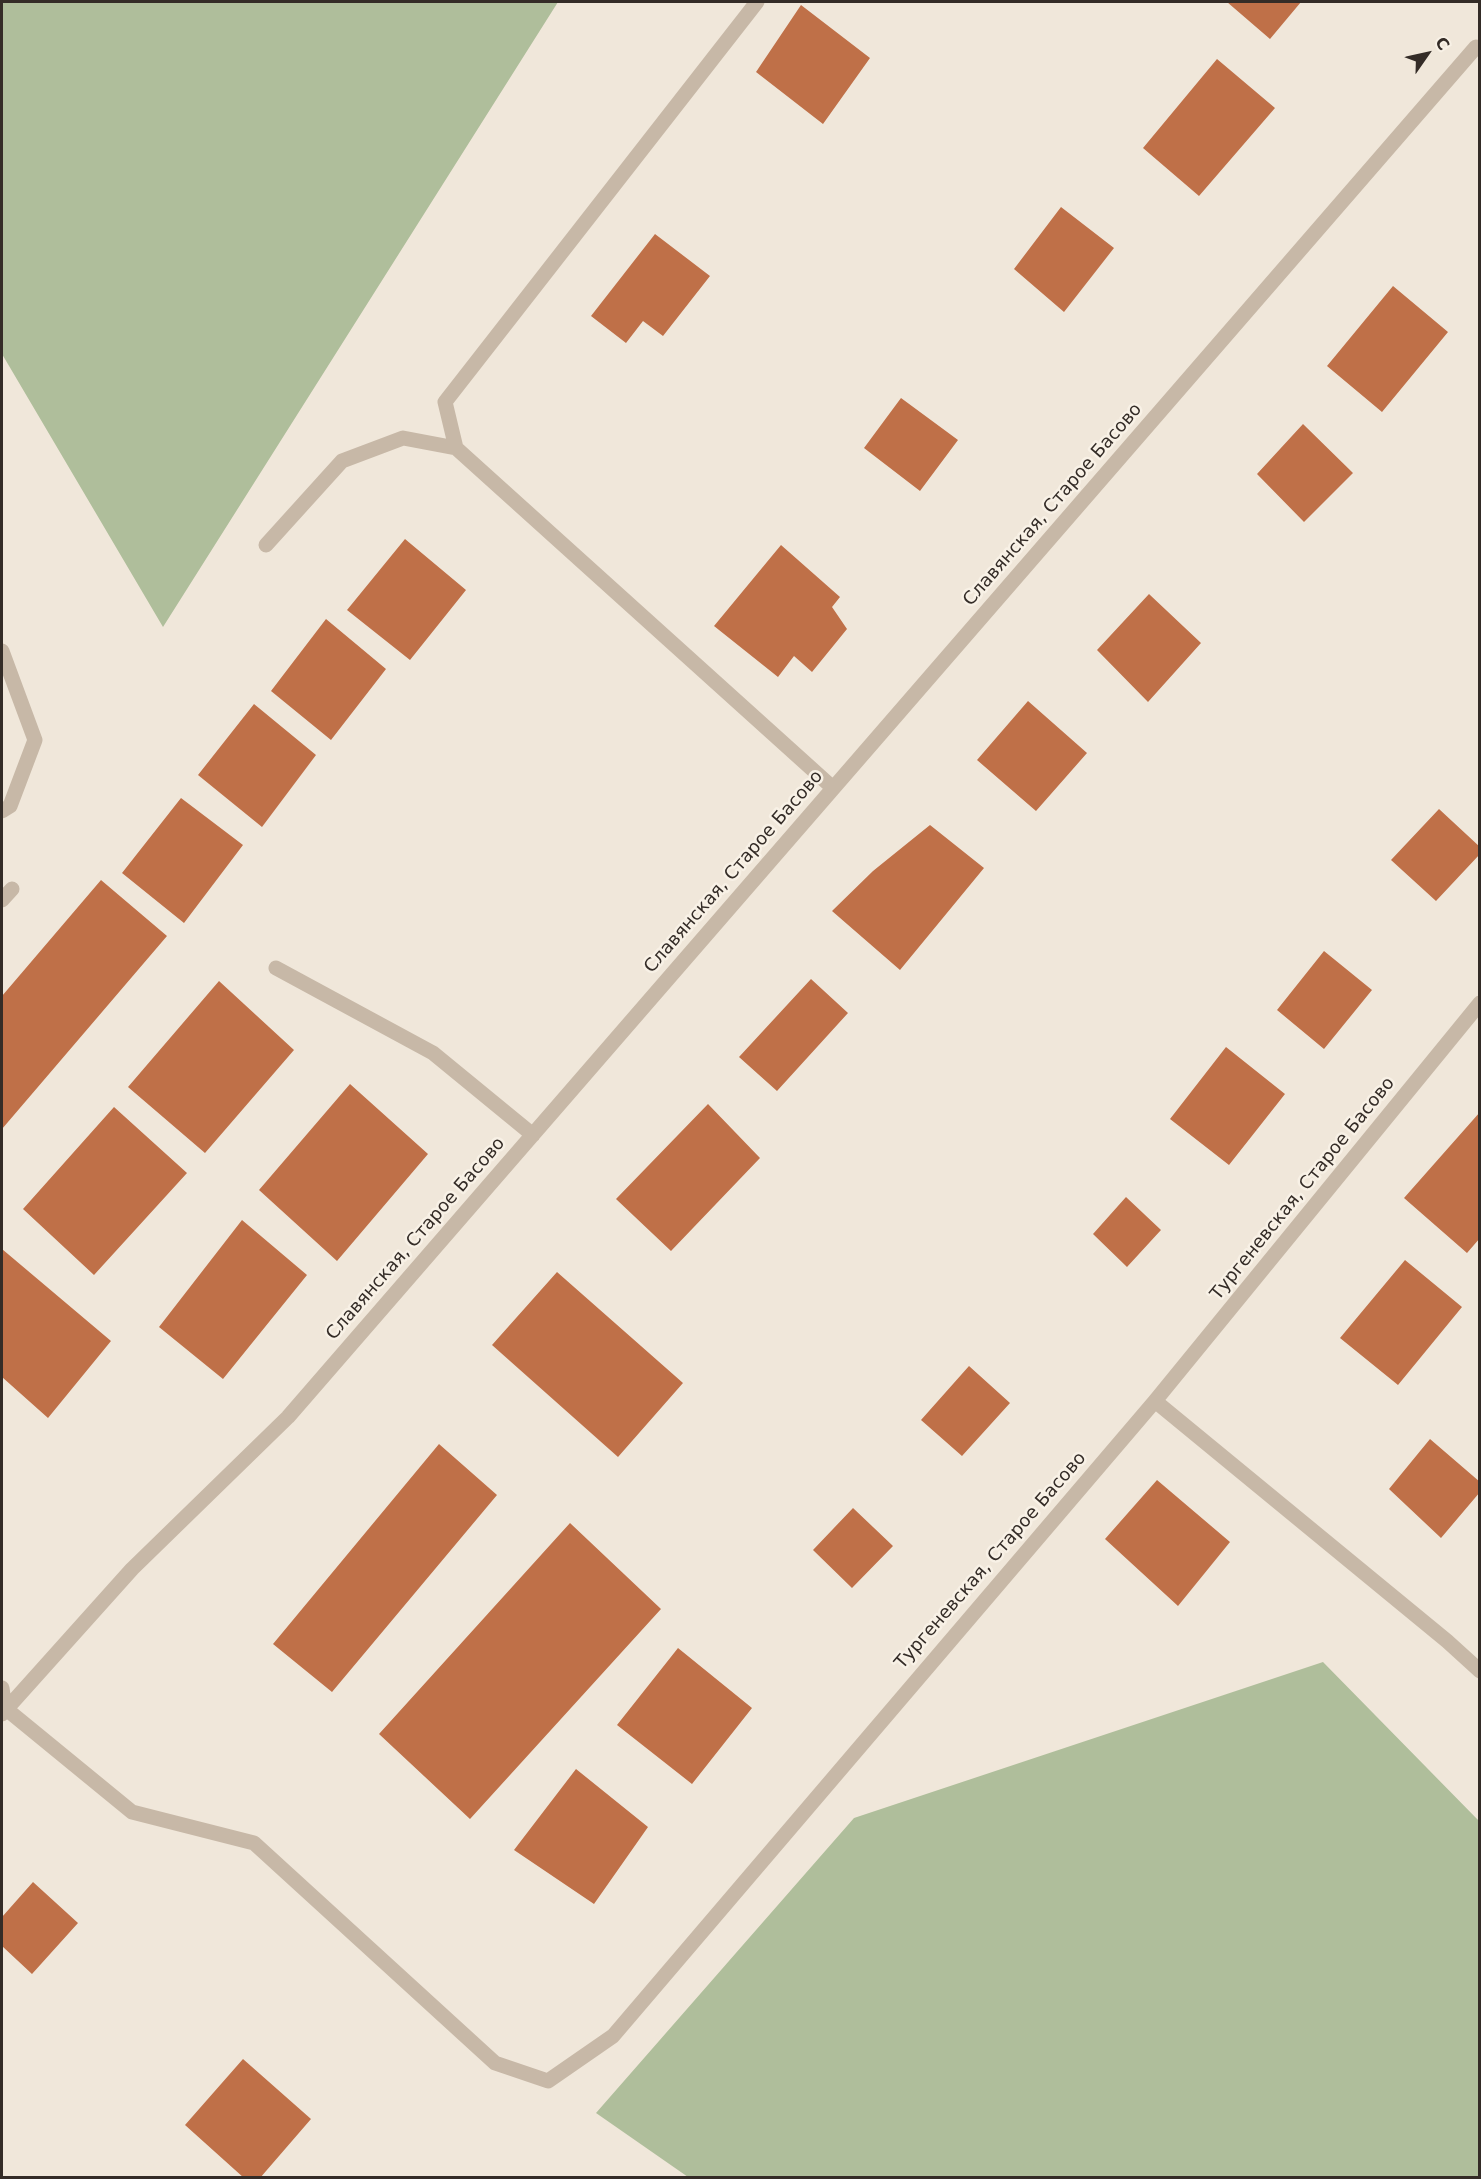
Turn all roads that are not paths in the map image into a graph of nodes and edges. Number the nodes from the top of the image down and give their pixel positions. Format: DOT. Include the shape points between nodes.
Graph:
graph roads {
  1 [pos="757,2"];
  2 [pos="1478,47"];
  3 [pos="456,448"];
  4 [pos="266,545"];
  5 [pos="2,651"];
  6 [pos="833,788"];
  7 [pos="2,811"];
  8 [pos="276,968"];
  9 [pos="1479,1003"];
  10 [pos="533,1135"];
  11 [pos="1155,1401"];
  12 [pos="1479,1671"];
  13 [pos="2,1688"];
  14 [pos="3,1711"];
  1 -- 3 [label="street" via="445,402"];
  2 -- 6 [label="street, Славянская, Старое Басово"];
  3 -- 4 [label="street" via="403,438 342,461"];
  3 -- 6 [label="street"];
  5 -- 7 [label="street" via="35,740 10,806"];
  6 -- 10 [label="street, Славянская, Старое Басово"];
  8 -- 10 [label="street" via="433,1053"];
  9 -- 11 [label="street, Тургеневская, Старое Басово"];
  10 -- 14 [label="street, Славянская, Старое Басово" via="288,1417 132,1569"];
  11 -- 12 [label="street"];
  11 -- 14 [label="street, Тургеневская, Старое Басово" via="613,2036 548,2081 495,2063 254,1843 132,1812"];
  13 -- 14 [label="street"];
}
